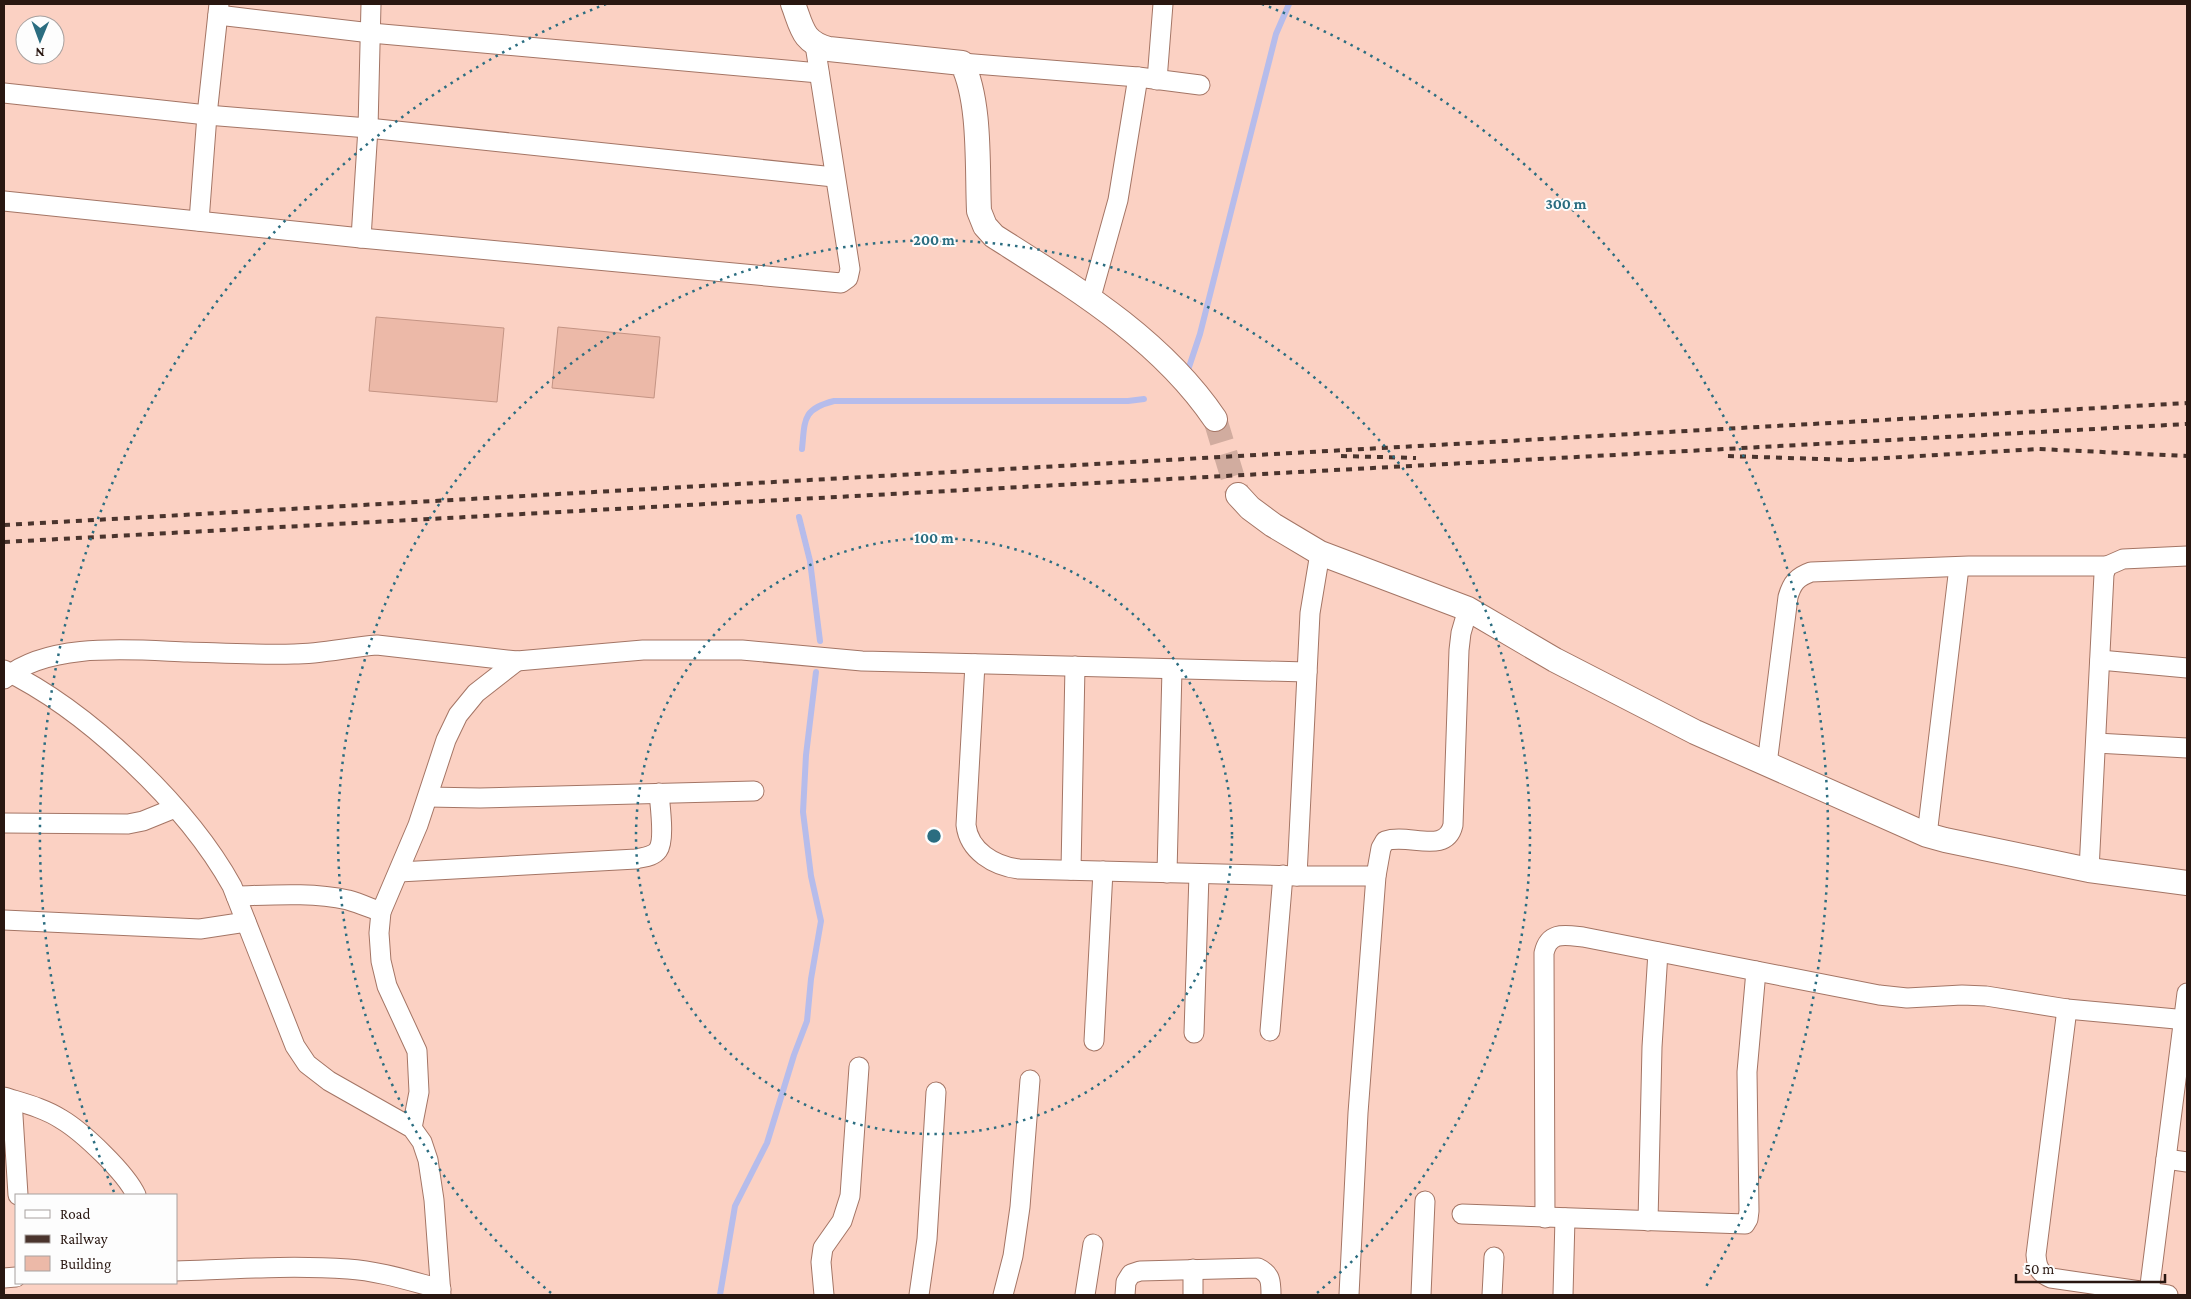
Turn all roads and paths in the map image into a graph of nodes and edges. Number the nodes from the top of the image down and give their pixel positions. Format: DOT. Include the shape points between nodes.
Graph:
graph roads {
  1 [pos="371,4"];
  2 [pos="793,4"];
  3 [pos="1163,4"];
  4 [pos="218,10"];
  5 [pos="371,33"];
  6 [pos="815,45"];
  7 [pos="962,63"];
  8 [pos="819,73"];
  9 [pos="1138,78"];
  10 [pos="1157,80"];
  11 [pos="1200,86"];
  12 [pos="4,94"];
  13 [pos="207,115"];
  14 [pos="368,128"];
  15 [pos="834,177"];
  16 [pos="4,200"];
  17 [pos="200,221"];
  18 [pos="361,238"];
  19 [pos="1091,298"];
  20 [pos="1215,419"];
  21 [pos="1238,495"];
  22 [pos="1320,553"];
  23 [pos="2187,556"];
  24 [pos="2107,566"];
  25 [pos="1959,567"];
  26 [pos="1468,609"];
  27 [pos="2100,660"];
  28 [pos="517,661"];
  29 [pos="975,664"];
  30 [pos="1076,666"];
  31 [pos="2187,668"];
  32 [pos="1172,669"];
  33 [pos="1308,672"];
  34 [pos="6,674"];
  35 [pos="2096,743"];
  36 [pos="2187,748"];
  37 [pos="1767,764"];
  38 [pos="754,791"];
  39 [pos="659,793"];
  40 [pos="428,797"];
  41 [pos="174,808"];
  42 [pos="4,823"];
  43 [pos="1928,835"];
  44 [pos="1071,870"];
  45 [pos="2089,870"];
  46 [pos="1103,871"];
  47 [pos="399,872"];
  48 [pos="1168,873"];
  49 [pos="1199,874"];
  50 [pos="1290,876"];
  51 [pos="1376,876"];
  52 [pos="2187,883"];
  53 [pos="236,896"];
  54 [pos="381,912"];
  55 [pos="4,920"];
  56 [pos="246,922"];
  57 [pos="1658,952"];
  58 [pos="1756,971"];
  59 [pos="2187,993"];
  60 [pos="2067,1009"];
  61 [pos="2185,1020"];
  62 [pos="1270,1031"];
  63 [pos="1194,1033"];
  64 [pos="1094,1040"];
  65 [pos="859,1067"];
  66 [pos="1030,1080"];
  67 [pos="936,1092"];
  68 [pos="8,1098"];
  69 [pos="412,1128"];
  70 [pos="2166,1160"];
  71 [pos="2187,1162"];
  72 [pos="18,1194"];
  73 [pos="136,1194"];
  74 [pos="1424,1201"];
  75 [pos="1462,1214"];
  76 [pos="1545,1218"];
  77 [pos="1565,1218"];
  78 [pos="1648,1221"];
  79 [pos="1092,1244"];
  80 [pos="1494,1257"];
  81 [pos="1193,1269"];
  82 [pos="178,1271"];
  83 [pos="441,1292"];
  84 [pos="2149,1293"];
  85 [pos="824,1295"];
  86 [pos="919,1295"];
  87 [pos="1003,1295"];
  88 [pos="1085,1295"];
  89 [pos="1125,1295"];
  90 [pos="1193,1295"];
  91 [pos="1271,1295"];
  92 [pos="1349,1295"];
  93 [pos="1421,1295"];
  94 [pos="1492,1295"];
  95 [pos="1563,1295"];
  96 [pos="2168,1295"];
  1 -- 5 [label="street"];
  2 -- 6 [label="street" via="805,37"];
  3 -- 10 [label="street"];
  4 -- 5 [label="street"];
  4 -- 13 [label="street"];
  5 -- 8 [label="street"];
  5 -- 14 [label="street"];
  6 -- 7 [label="street"];
  6 -- 8 [label="street"];
  7 -- 9 [label="street"];
  7 -- 19 [label="street" via="973,96 979,212 985,226 994,236"];
  8 -- 15 [label="street"];
  9 -- 10 [label="street"];
  9 -- 19 [label="street" via="1118,200"];
  10 -- 11 [label="street"];
  12 -- 13 [label="street"];
  13 -- 14 [label="street"];
  13 -- 17 [label="street"];
  14 -- 15 [label="street"];
  14 -- 18 [label="street"];
  15 -- 18 [label="street" via="850,269 848,278 841,283"];
  16 -- 17 [label="street"];
  17 -- 18 [label="street"];
  19 -- 20 [label="street" via="1168,362"];
  21 -- 22 [label="street" via="1273,525"];
  22 -- 26 [label="street"];
  22 -- 33 [label="street" via="1310,613"];
  23 -- 24 [label="street" via="2124,559"];
  24 -- 25 [label="street"];
  24 -- 27 [label="street"];
  25 -- 37 [label="street" via="1811,572 1799,576 1788,597"];
  25 -- 43 [label="street"];
  26 -- 37 [label="street" via="1555,660 1695,732"];
  26 -- 51 [label="street" via="1459,650 1454,825 1445,840 1438,842 1402,838 1385,841"];
  27 -- 31 [label="street"];
  27 -- 35 [label="street"];
  28 -- 29 [label="street" via="644,650 722,650 862,661"];
  28 -- 34 [label="street" via="377,645 294,654 100,651 38,660"];
  28 -- 40 [label="street" via="476,693 458,715 446,740"];
  29 -- 30 [label="street"];
  29 -- 44 [label="street" via="967,836 973,846 994,862 1008,867"];
  30 -- 32 [label="street"];
  30 -- 44 [label="street"];
  32 -- 33 [label="street"];
  32 -- 48 [label="street"];
  33 -- 50 [label="street"];
  34 -- 41 [label="street" via="63,706 92,729 129,760"];
  35 -- 36 [label="street"];
  35 -- 45 [label="street"];
  37 -- 43 [label="street"];
  38 -- 39 [label="street"];
  39 -- 40 [label="street"];
  39 -- 47 [label="street" via="661,839 658,849 650,856"];
  40 -- 47 [label="street"];
  41 -- 42 [label="street" via="128,824"];
  41 -- 53 [label="street" via="218,861"];
  43 -- 45 [label="street"];
  44 -- 46 [label="street"];
  45 -- 52 [label="street"];
  46 -- 48 [label="street"];
  46 -- 64 [label="street"];
  47 -- 54 [label="street"];
  48 -- 49 [label="street"];
  49 -- 50 [label="street"];
  49 -- 63 [label="street"];
  50 -- 51 [label="street"];
  50 -- 62 [label="street"];
  51 -- 92 [label="street" via="1358,1113"];
  53 -- 54 [label="street" via="316,896 349,900"];
  53 -- 56 [label="street"];
  54 -- 69 [label="street" via="380,952 387,986 417,1052 419,1092"];
  55 -- 56 [label="street" via="200,929"];
  56 -- 69 [label="street" via="295,1046 307,1064 329,1081"];
  57 -- 58 [label="street"];
  57 -- 76 [label="street" via="1563,935 1554,937 1546,945"];
  57 -- 78 [label="street"];
  58 -- 60 [label="street" via="1879,995 1907,998 1986,996"];
  58 -- 78 [label="street" via="1748,1072 1748,1219 1745,1224 1738,1225"];
  59 -- 61 [label="street"];
  60 -- 61 [label="street"];
  60 -- 84 [label="street" via="2037,1266 2042,1274 2051,1278"];
  61 -- 70 [label="street"];
  65 -- 85 [label="street" via="850,1196 842,1221 823,1248"];
  66 -- 87 [label="street" via="1020,1207"];
  67 -- 86 [label="street" via="927,1239"];
  68 -- 72 [label="street"];
  68 -- 73 [label="street" via="61,1118 87,1138"];
  69 -- 83 [label="street" via="422,1142 428,1160"];
  70 -- 71 [label="street"];
  70 -- 84 [label="street"];
  74 -- 93 [label="street"];
  75 -- 76 [label="street"];
  76 -- 77 [label="street"];
  77 -- 78 [label="street"];
  77 -- 95 [label="street"];
  79 -- 88 [label="street"];
  80 -- 94 [label="street"];
  81 -- 89 [label="street" via="1131,1274 1126,1282"];
  81 -- 90 [label="street"];
  81 -- 91 [label="street" via="1258,1268 1270,1277"];
  82 -- 83 [label="street" via="349,1269 382,1274"];
  84 -- 96 [label="street"];
}
